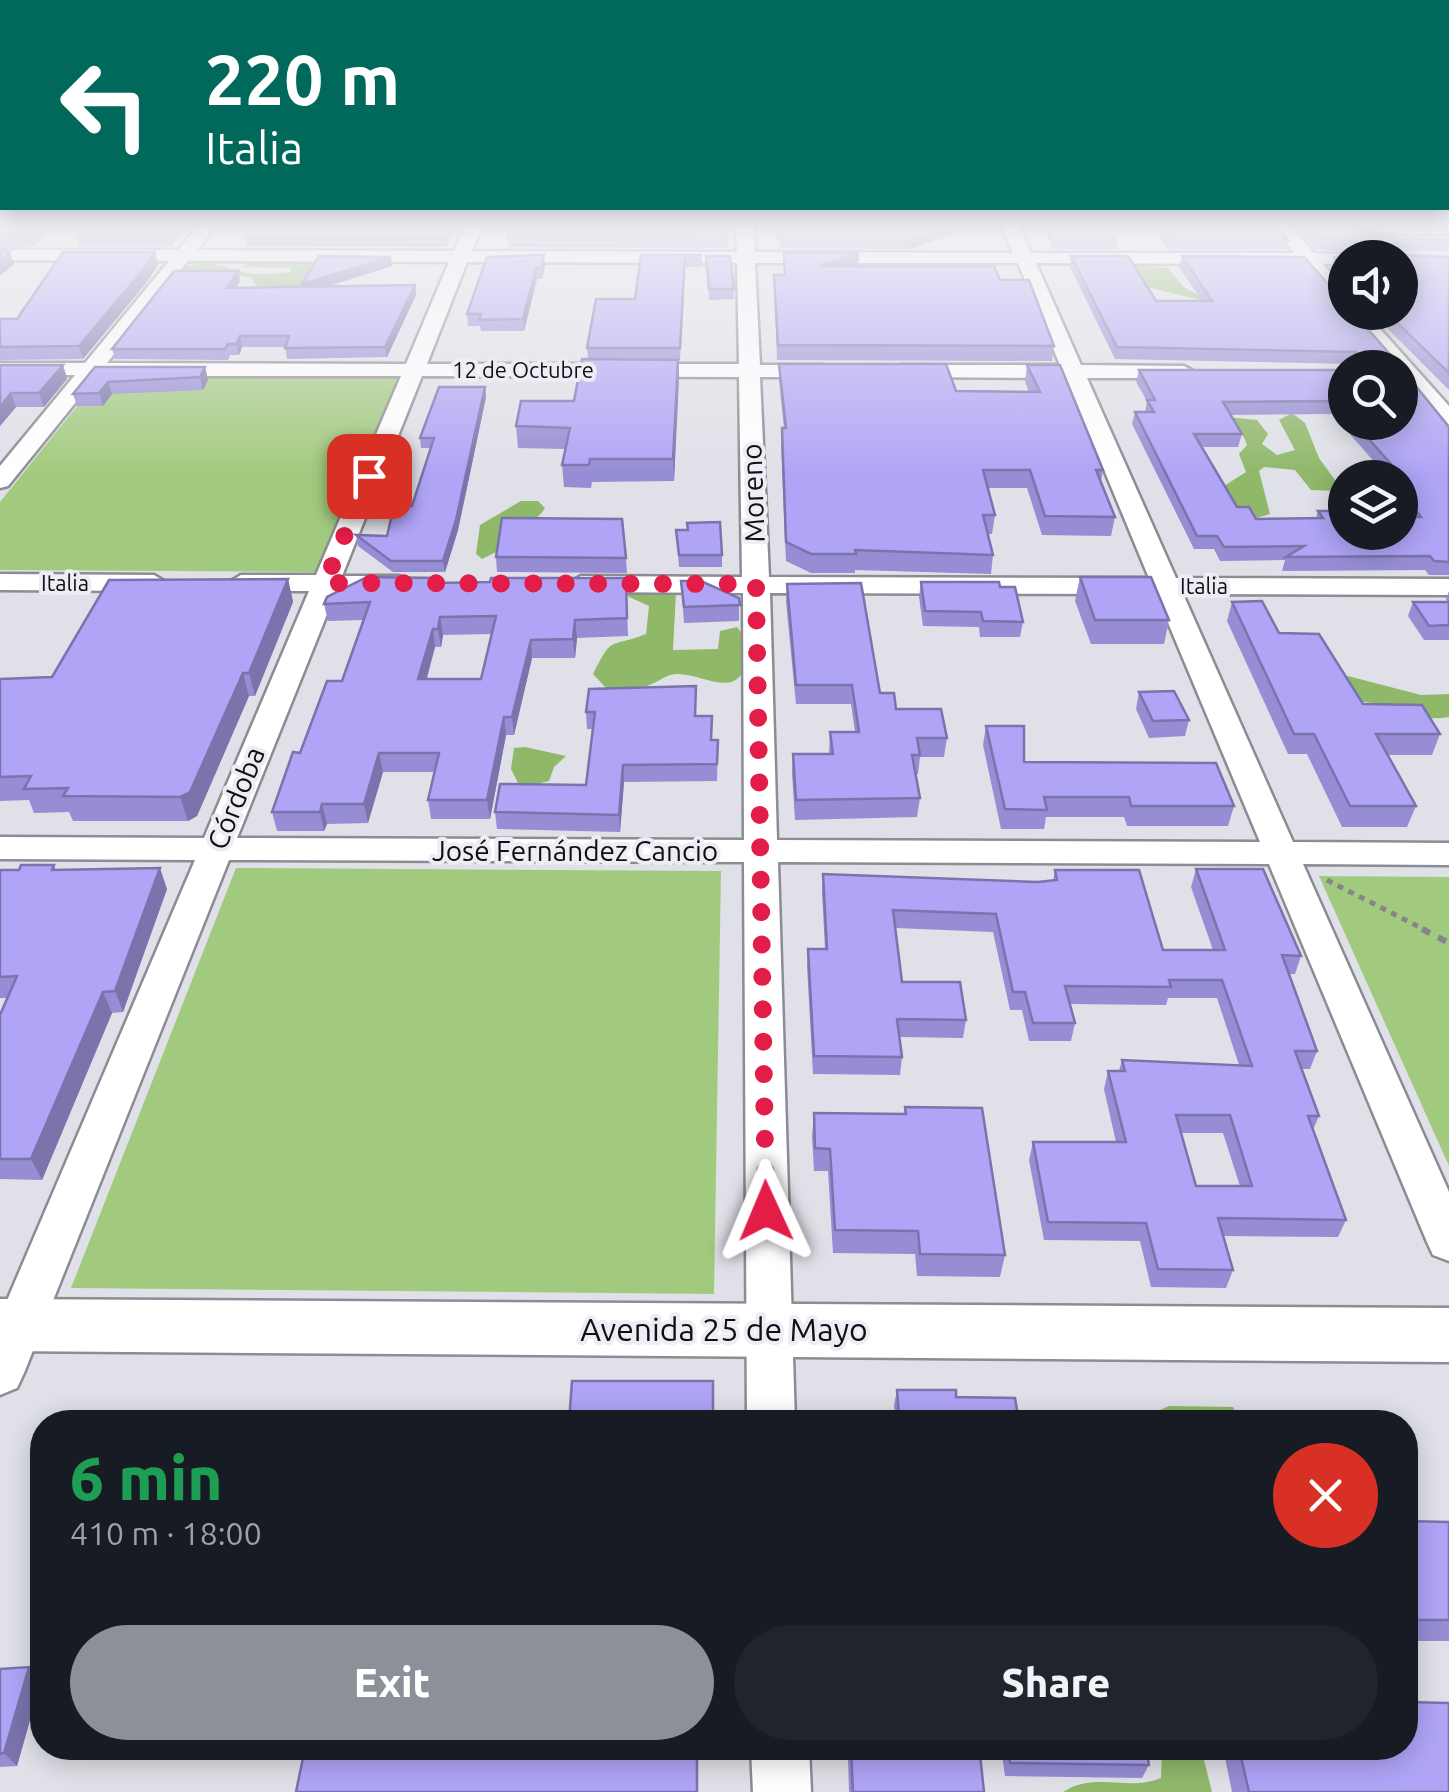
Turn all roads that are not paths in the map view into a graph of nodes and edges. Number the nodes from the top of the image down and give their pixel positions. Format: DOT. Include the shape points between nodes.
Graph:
graph roads {
  1 [pos="141,308"];
  2 [pos="440,308"];
  3 [pos="747,308"];
  4 [pos="1046,308"];
  5 [pos="1369,330"];
  6 [pos="1386,350"];
  7 [pos="0,369"];
  8 [pos="91,369"];
  9 [pos="413,370"];
  10 [pos="748,370"];
  11 [pos="844,371"];
  12 [pos="883,371"];
  13 [pos="1076,371"];
  14 [pos="1210,372"];
  15 [pos="1418,372"];
  16 [pos="1436,372"];
  17 [pos="1418,387"];
  18 [pos="1449,420"];
  19 [pos="0,481"];
  20 [pos="0,582"];
  21 [pos="172,583"];
  22 [pos="210,583"];
  23 [pos="325,583"];
  24 [pos="423,584"];
  25 [pos="560,584"];
  26 [pos="756,584"];
  27 [pos="1168,586"];
  28 [pos="1449,587"];
  29 [pos="0,848"];
  30 [pos="216,849"];
  31 [pos="758,852"];
  32 [pos="1282,853"];
  33 [pos="1449,854"];
  34 [pos="1449,1242"];
  35 [pos="769,1331"];
  36 [pos="1449,1335"];
  37 [pos="6,1342"];
  38 [pos="771,1410"];
  39 [pos="781,1760"];
  40 [pos="782,1792"];
  1 -- 8 [label="street"];
  2 -- 9 [label="street, Córdoba"];
  3 -- 10 [label="street, Moreno"];
  4 -- 13 [label="street"];
  5 -- 6 [label="street"];
  7 -- 8 [label="street, 12 de Octubre"];
  8 -- 9 [label="street, 12 de Octubre"];
  8 -- 19 [label="street"];
  9 -- 10 [label="street, 12 de Octubre"];
  9 -- 23 [label="street, Córdoba"];
  10 -- 11 [label="street, 12 de Octubre"];
  10 -- 26 [label="street, Moreno"];
  12 -- 13 [label="street"];
  13 -- 14 [label="street"];
  13 -- 27 [label="street"];
  15 -- 16 [label="street"];
  17 -- 18 [label="street"];
  20 -- 21 [label="street, Italia"];
  22 -- 23 [label="street"];
  23 -- 24 [label="street"];
  23 -- 30 [label="street, Córdoba"];
  25 -- 26 [label="street, Italia"];
  26 -- 27 [label="street, Italia"];
  26 -- 31 [label="street, Moreno"];
  27 -- 28 [label="street, Italia"];
  27 -- 32 [label="street"];
  29 -- 30 [label="street, José Fernández Cancio"];
  30 -- 31 [label="street, José Fernández Cancio"];
  30 -- 37 [label="street, Córdoba"];
  31 -- 32 [label="street, José Fernández Cancio"];
  31 -- 35 [label="street, Moreno"];
  32 -- 33 [label="street, José Fernández Cancio"];
  32 -- 34 [label="street"];
  35 -- 36 [label="main road, Avenida 25 de Mayo"];
  35 -- 37 [label="main road, Avenida 25 de Mayo"];
  35 -- 38 [label="street, Moreno"];
  39 -- 40 [label="street"];
}
